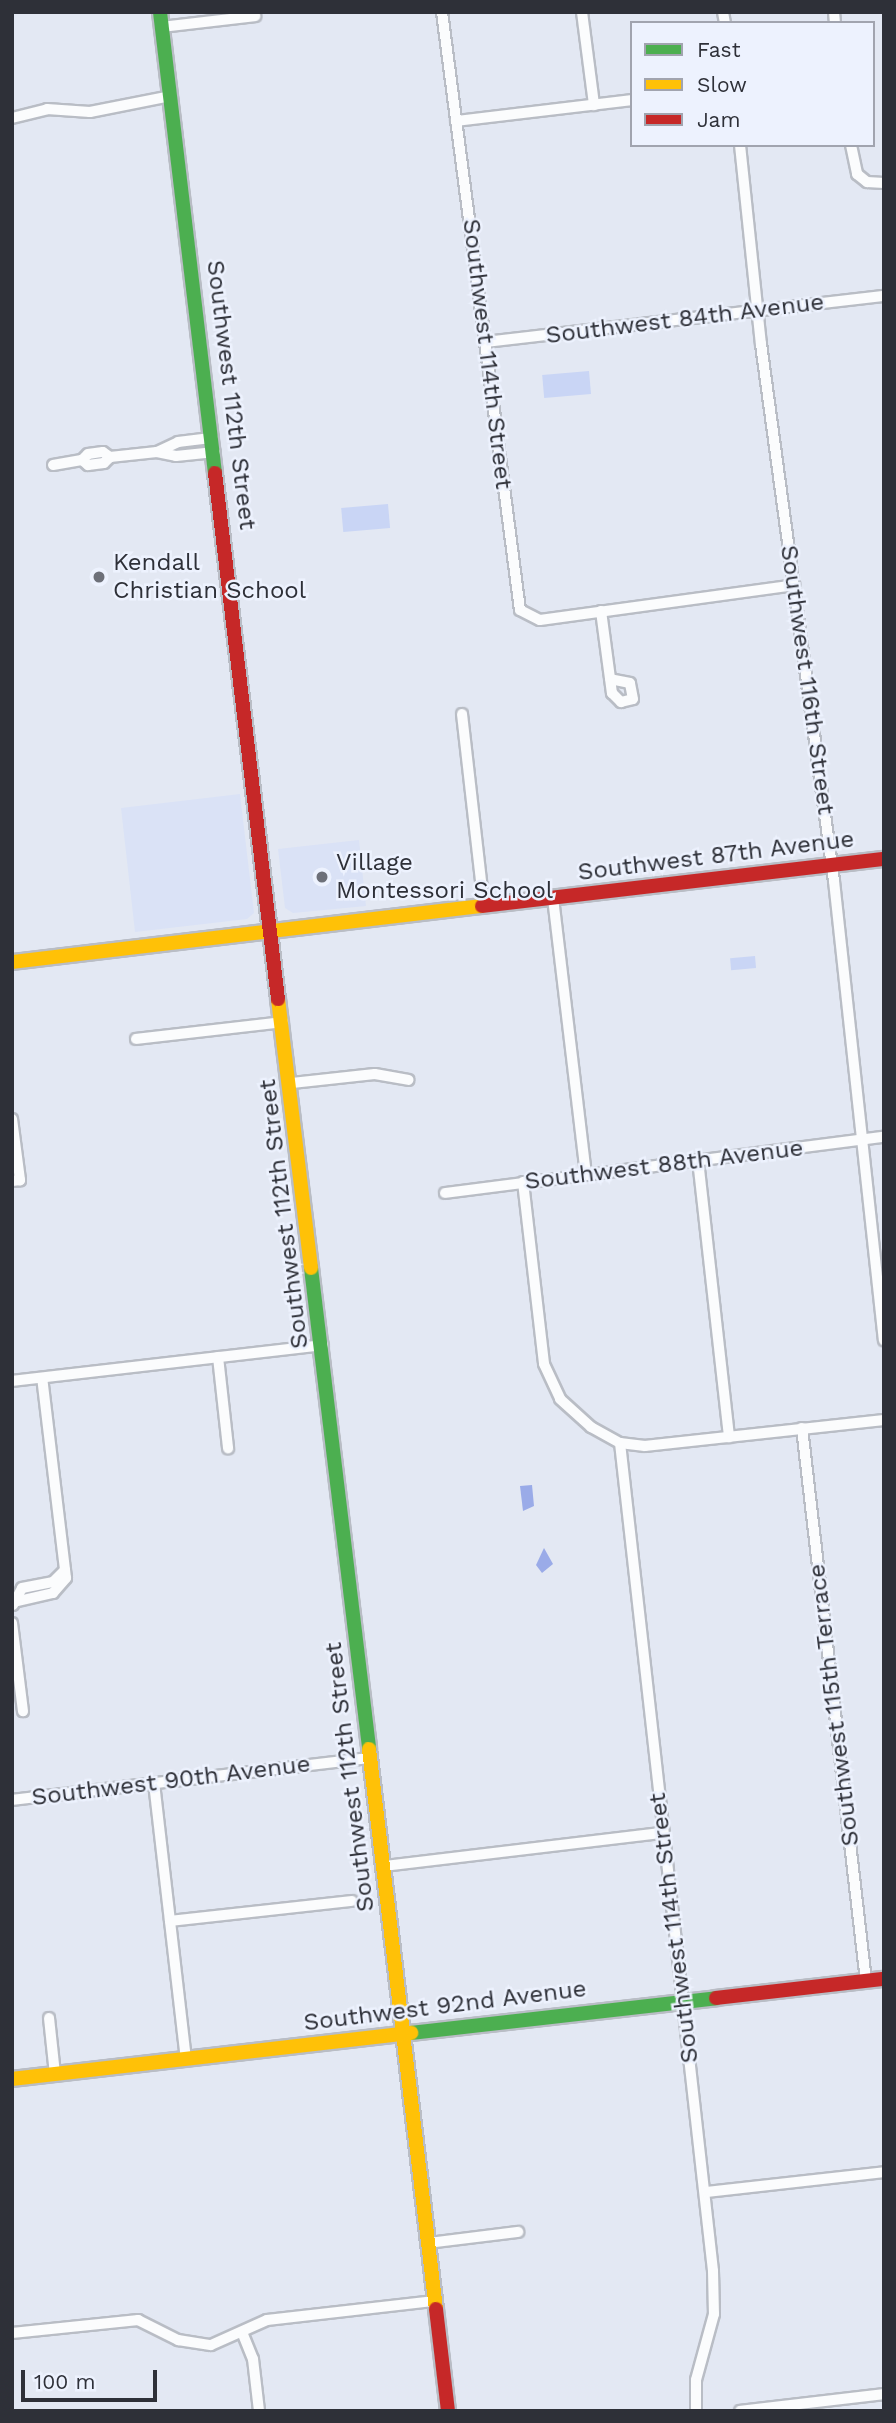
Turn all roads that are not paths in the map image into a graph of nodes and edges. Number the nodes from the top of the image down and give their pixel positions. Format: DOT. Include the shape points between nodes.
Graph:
graph roads {
  1 [pos="442,12"];
  2 [pos="582,12"];
  3 [pos="255,16"];
  4 [pos="161,20"];
  5 [pos="171,96"];
  6 [pos="630,100"];
  7 [pos="594,104"];
  8 [pos="12,118"];
  9 [pos="456,121"];
  10 [pos="740,147"];
  11 [pos="850,147"];
  12 [pos="884,183"];
  13 [pos="884,296"];
  14 [pos="760,311"];
  15 [pos="486,342"];
  16 [pos="214,445"];
  17 [pos="53,465"];
  18 [pos="795,585"];
  19 [pos="601,611"];
  20 [pos="610,679"];
  21 [pos="462,714"];
  22 [pos="884,859"];
  23 [pos="832,865"];
  24 [pos="553,898"];
  25 [pos="484,906"];
  26 [pos="273,931"];
  27 [pos="12,962"];
  28 [pos="284,1022"];
  29 [pos="136,1039"];
  30 [pos="408,1080"];
  31 [pos="292,1083"];
  32 [pos="12,1119"];
  33 [pos="884,1137"];
  34 [pos="862,1140"];
  35 [pos="698,1160"];
  36 [pos="586,1175"];
  37 [pos="16,1180"];
  38 [pos="523,1182"];
  39 [pos="445,1194"];
  40 [pos="884,1340"];
  41 [pos="323,1345"];
  42 [pos="218,1357"];
  43 [pos="43,1378"];
  44 [pos="12,1381"];
  45 [pos="884,1420"];
  46 [pos="802,1428"];
  47 [pos="729,1437"];
  48 [pos="620,1443"];
  49 [pos="228,1448"];
  50 [pos="13,1604"];
  51 [pos="12,1623"];
  52 [pos="23,1711"];
  53 [pos="372,1758"];
  54 [pos="154,1783"];
  55 [pos="12,1800"];
  56 [pos="662,1833"];
  57 [pos="384,1866"];
  58 [pos="352,1901"];
  59 [pos="170,1921"];
  60 [pos="884,1979"];
  61 [pos="866,1981"];
  62 [pos="682,2002"];
  63 [pos="50,2018"];
  64 [pos="403,2034"];
  65 [pos="186,2059"];
  66 [pos="55,2074"];
  67 [pos="12,2079"];
  68 [pos="884,2172"];
  69 [pos="706,2192"];
  70 [pos="518,2232"];
  71 [pos="428,2243"];
  72 [pos="435,2301"];
  73 [pos="242,2332"];
  74 [pos="12,2333"];
  75 [pos="884,2394"];
  76 [pos="259,2411"];
  77 [pos="448,2411"];
  78 [pos="696,2411"];
  79 [pos="740,2411"];
  1 -- 9 [label="street, Southwest 114th Street"];
  2 -- 7 [label="street"];
  3 -- 4 [label="street"];
  4 -- 5 [label="main road, Southwest 112th Street"];
  5 -- 8 [label="street" via="90,112 47,109"];
  5 -- 16 [label="main road, Southwest 112th Street"];
  6 -- 7 [label="street"];
  7 -- 9 [label="street"];
  9 -- 15 [label="street, Southwest 114th Street"];
  10 -- 14 [label="street, Southwest 116th Street"];
  11 -- 12 [label="street" via="854,170 861,179"];
  13 -- 14 [label="street, Southwest 84th Avenue"];
  14 -- 15 [label="street, Southwest 84th Avenue"];
  14 -- 18 [label="street, Southwest 116th Street"];
  15 -- 19 [label="street, Southwest 114th Street" via="518,606 535,620"];
  16 -- 17 [label="street" via="178,442 157,452 110,457 103,452"];
  16 -- 26 [label="main road, Southwest 112th Street"];
  18 -- 19 [label="street, Southwest 114th Street"];
  18 -- 23 [label="street, Southwest 116th Street"];
  19 -- 20 [label="street"];
  21 -- 25 [label="street"];
  22 -- 23 [label="main road, Southwest 87th Avenue"];
  23 -- 24 [label="main road, Southwest 87th Avenue"];
  23 -- 34 [label="street, Southwest 116th Street"];
  24 -- 25 [label="main road, Southwest 87th Avenue"];
  24 -- 36 [label="street"];
  25 -- 26 [label="main road, Southwest 87th Avenue"];
  26 -- 27 [label="main road, Southwest 87th Avenue"];
  26 -- 28 [label="main road, Southwest 112th Street"];
  28 -- 29 [label="street"];
  28 -- 31 [label="main road, Southwest 112th Street"];
  30 -- 31 [label="street" via="375,1074"];
  31 -- 41 [label="main road, Southwest 112th Street"];
  32 -- 37 [label="street"];
  33 -- 34 [label="street, Southwest 88th Avenue"];
  34 -- 35 [label="street, Southwest 88th Avenue"];
  34 -- 40 [label="street, Southwest 116th Street"];
  35 -- 36 [label="street, Southwest 88th Avenue"];
  35 -- 47 [label="street"];
  36 -- 38 [label="street, Southwest 88th Avenue"];
  38 -- 39 [label="street, Southwest 88th Avenue"];
  38 -- 48 [label="street" via="546,1371 571,1411"];
  41 -- 42 [label="street"];
  41 -- 53 [label="main road, Southwest 112th Street"];
  42 -- 43 [label="street"];
  42 -- 49 [label="street"];
  43 -- 44 [label="street"];
  43 -- 50 [label="street" via="64,1582 53,1593"];
  45 -- 46 [label="street"];
  46 -- 47 [label="street"];
  46 -- 61 [label="street, Southwest 115th Terrace"];
  47 -- 48 [label="street" via="652,1445"];
  48 -- 56 [label="street, Southwest 114th Street"];
  51 -- 52 [label="street"];
  53 -- 54 [label="street, Southwest 90th Avenue"];
  53 -- 57 [label="main road, Southwest 112th Street"];
  54 -- 55 [label="street, Southwest 90th Avenue"];
  54 -- 59 [label="street"];
  56 -- 57 [label="street"];
  56 -- 62 [label="street, Southwest 114th Street"];
  57 -- 64 [label="main road, Southwest 112th Street"];
  58 -- 59 [label="street"];
  59 -- 65 [label="street"];
  60 -- 61 [label="main road, Southwest 92nd Avenue"];
  61 -- 62 [label="main road, Southwest 92nd Avenue"];
  62 -- 64 [label="main road, Southwest 92nd Avenue"];
  62 -- 69 [label="street, Southwest 114th Street"];
  63 -- 66 [label="street"];
  64 -- 65 [label="main road, Southwest 92nd Avenue"];
  64 -- 71 [label="main road, Southwest 112th Street"];
  65 -- 66 [label="main road, Southwest 92nd Avenue"];
  66 -- 67 [label="main road, Southwest 92nd Avenue"];
  68 -- 69 [label="street"];
  69 -- 78 [label="street, Southwest 114th Street" via="715,2301 696,2380"];
  70 -- 71 [label="street"];
  71 -- 72 [label="main road, Southwest 112th Street"];
  72 -- 73 [label="street" via="267,2320"];
  72 -- 77 [label="main road, Southwest 112th Street"];
  73 -- 74 [label="street" via="201,2345 178,2340 138,2320"];
  73 -- 76 [label="street" via="253,2359"];
  75 -- 79 [label="street"];
}
